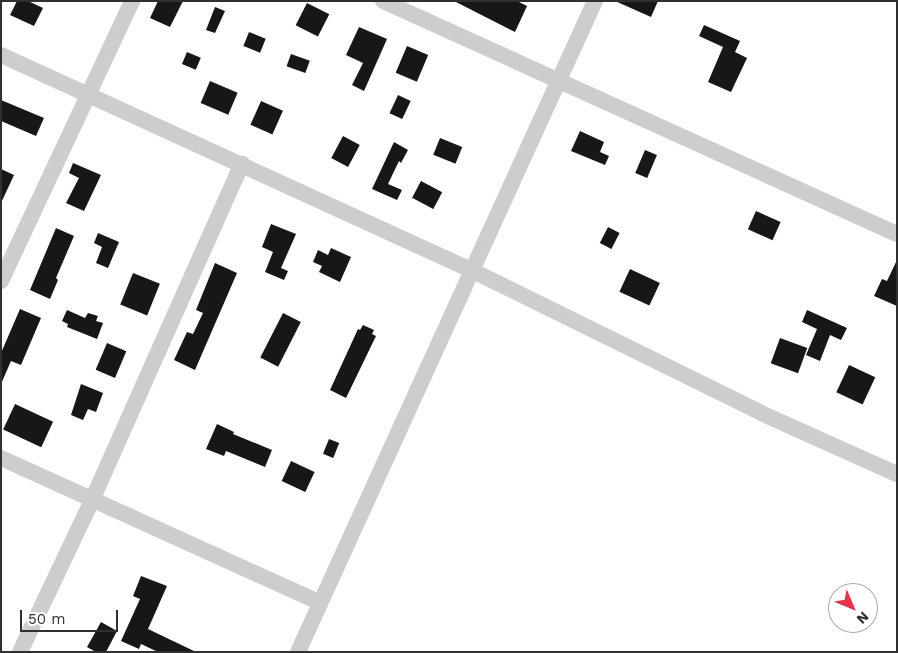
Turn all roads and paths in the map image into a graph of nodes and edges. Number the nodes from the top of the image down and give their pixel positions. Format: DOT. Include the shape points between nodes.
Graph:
graph roads {
  1 [pos="132,1"];
  2 [pos="383,1"];
  3 [pos="595,1"];
  4 [pos="1,55"];
  5 [pos="558,80"];
  6 [pos="88,95"];
  7 [pos="242,164"];
  8 [pos="897,234"];
  9 [pos="472,270"];
  10 [pos="1,281"];
  11 [pos="1,458"];
  12 [pos="897,474"];
  13 [pos="93,498"];
  14 [pos="320,603"];
  15 [pos="20,652"];
  16 [pos="298,652"];
  1 -- 6 [label="street"];
  2 -- 5 [label="street"];
  3 -- 5 [label="street"];
  4 -- 6 [label="street"];
  5 -- 8 [label="street"];
  5 -- 9 [label="street"];
  6 -- 7 [label="street"];
  6 -- 10 [label="street"];
  7 -- 9 [label="street"];
  7 -- 13 [label="street"];
  9 -- 12 [label="street" via="761,413"];
  9 -- 14 [label="street"];
  11 -- 13 [label="street"];
  13 -- 14 [label="street"];
  13 -- 15 [label="street"];
  14 -- 16 [label="street"];
}
